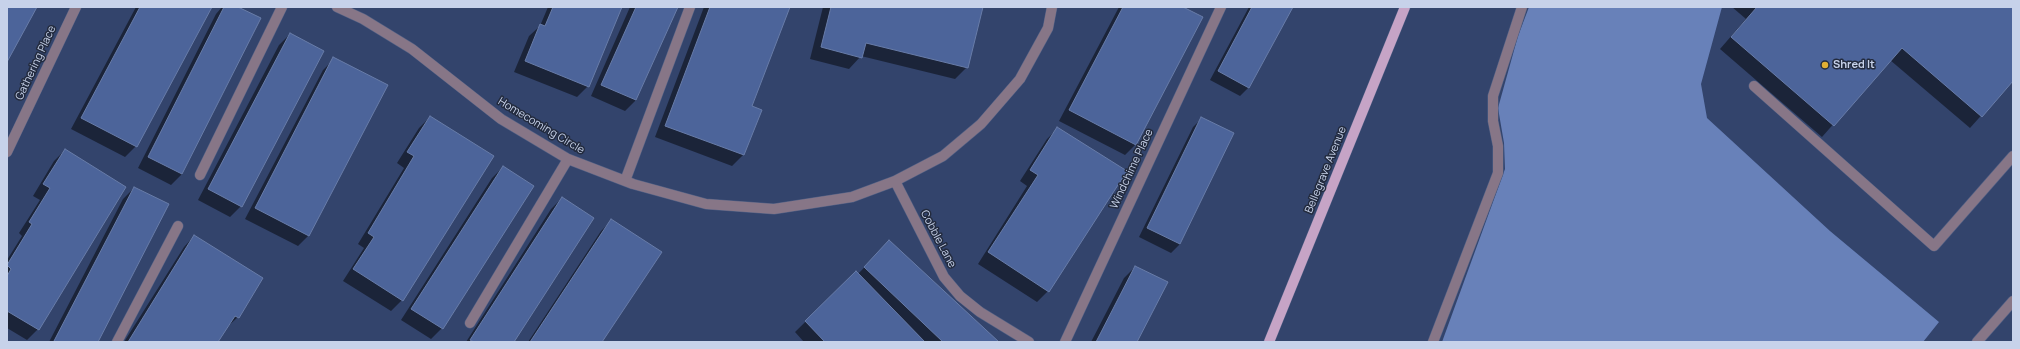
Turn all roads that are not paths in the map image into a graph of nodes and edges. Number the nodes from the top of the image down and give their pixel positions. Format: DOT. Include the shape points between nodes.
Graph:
graph roads {
  1 [pos="76,7"];
  2 [pos="282,7"];
  3 [pos="337,7"];
  4 [pos="690,7"];
  5 [pos="1052,7"];
  6 [pos="1221,7"];
  7 [pos="1405,7"];
  8 [pos="1522,7"];
  9 [pos="1754,86"];
  10 [pos="7,152"];
  11 [pos="2013,156"];
  12 [pos="568,159"];
  13 [pos="200,175"];
  14 [pos="625,181"];
  15 [pos="895,181"];
  16 [pos="178,226"];
  17 [pos="2013,301"];
  18 [pos="470,322"];
  19 [pos="117,342"];
  20 [pos="1029,342"];
  21 [pos="1065,342"];
  22 [pos="1268,342"];
  23 [pos="1433,342"];
  24 [pos="1977,342"];
  1 -- 10 [label="street, Gathering Place"];
  2 -- 13 [label="street"];
  3 -- 12 [label="street, Homecoming Circle" via="363,19 412,49 501,119"];
  4 -- 14 [label="street"];
  5 -- 15 [label="street, Homecoming Circle" via="1048,28 1020,79 981,124 943,156"];
  6 -- 21 [label="street, Windchime Place"];
  7 -- 22 [label="main road, Bellegrave Avenue"];
  8 -- 23 [label="street" via="1493,96 1498,173"];
  9 -- 11 [label="street" via="1934,246"];
  12 -- 14 [label="street, Homecoming Circle"];
  12 -- 18 [label="street"];
  14 -- 15 [label="street, Homecoming Circle" via="706,204 774,208 852,197"];
  15 -- 20 [label="street, Cobble Lane" via="944,277 960,296 980,312"];
  16 -- 19 [label="street"];
  17 -- 24 [label="street"];
}
